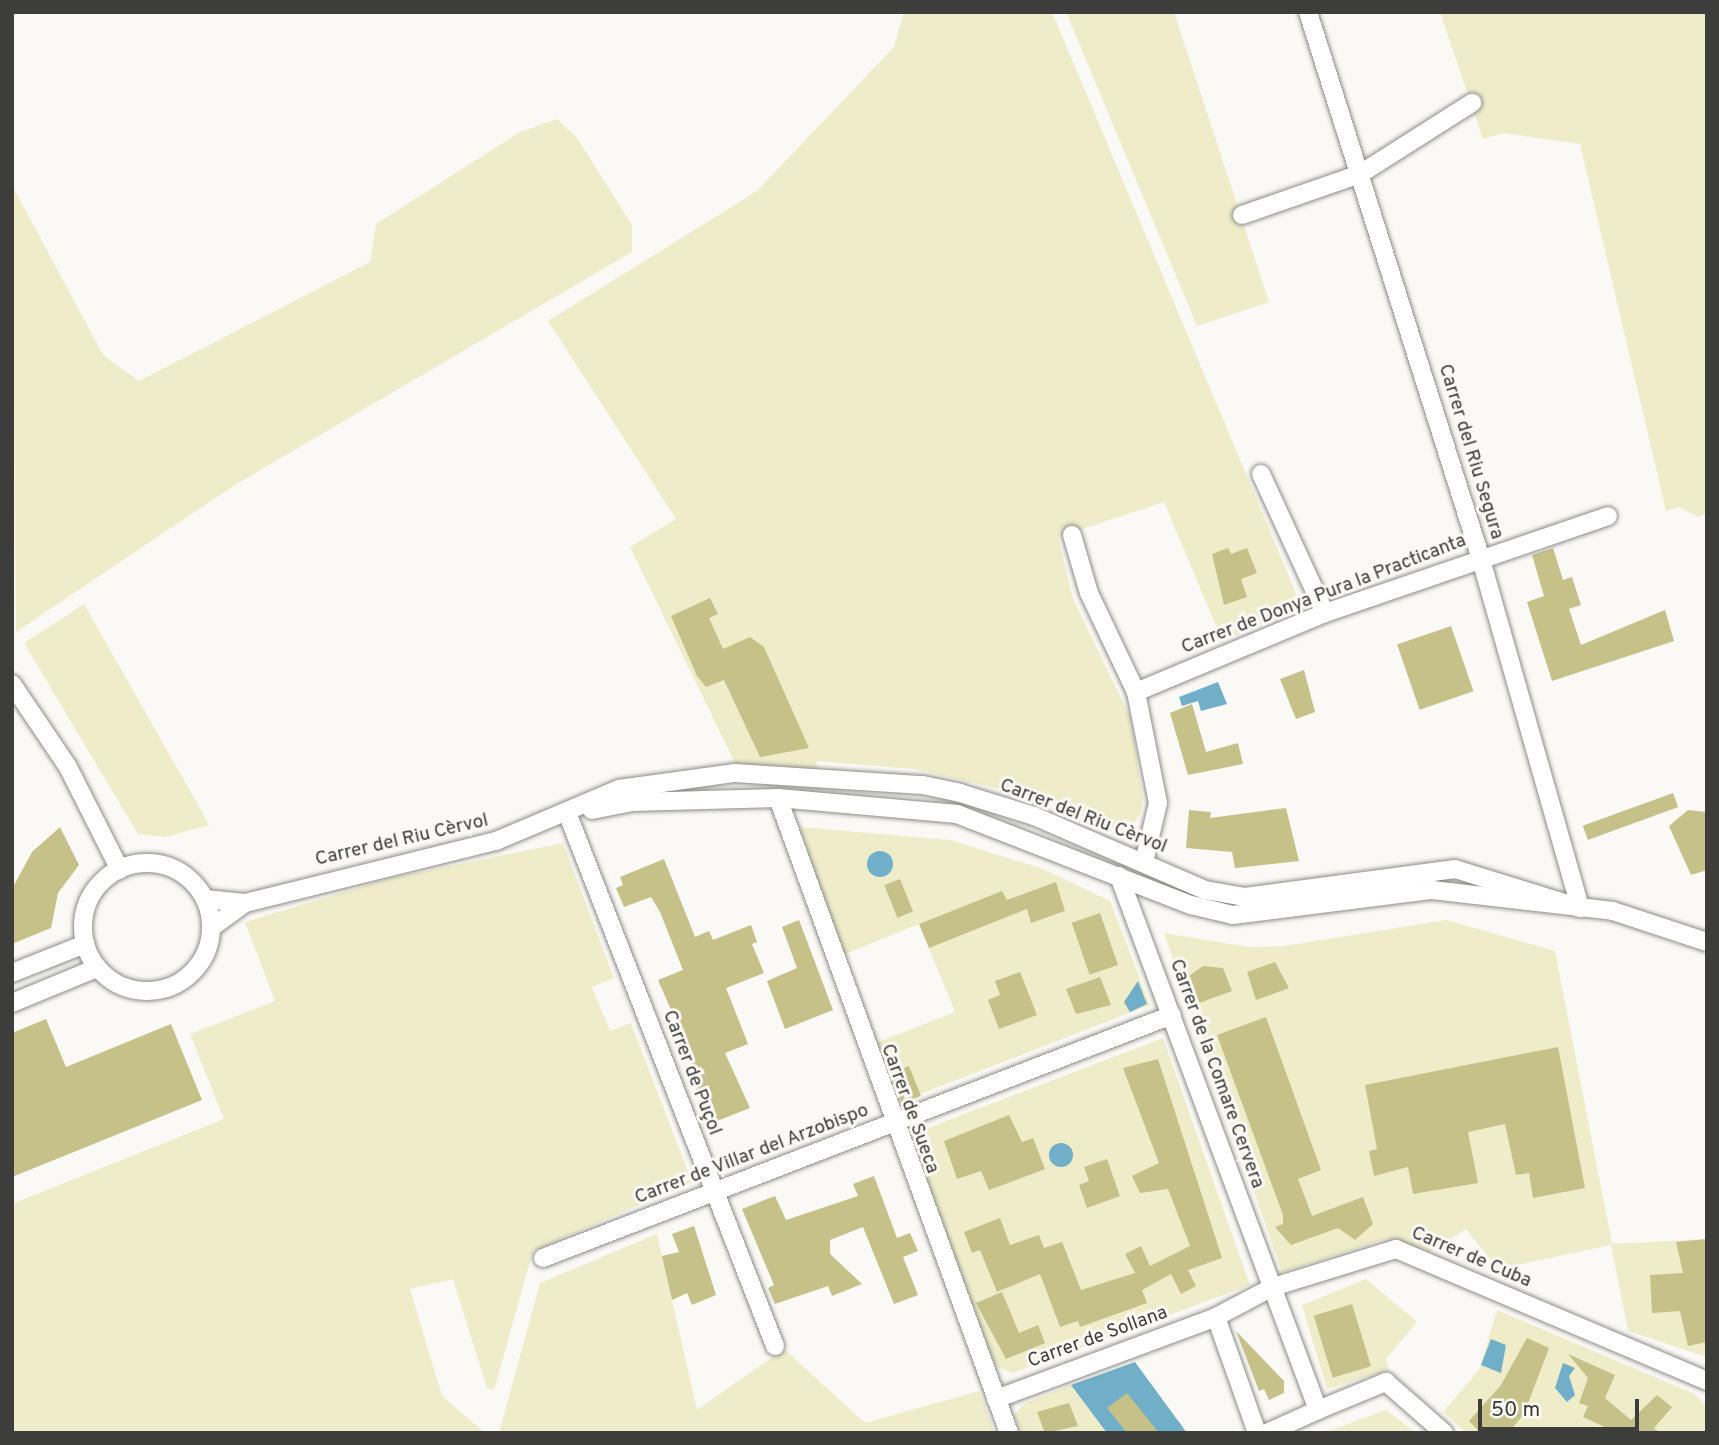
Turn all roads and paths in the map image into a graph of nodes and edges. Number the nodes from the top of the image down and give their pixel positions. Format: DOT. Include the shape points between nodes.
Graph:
graph roads {
  1 [pos="1308,12"];
  2 [pos="1472,103"];
  3 [pos="1360,174"];
  4 [pos="1242,215"];
  5 [pos="1261,474"];
  6 [pos="1608,516"];
  7 [pos="1072,535"];
  8 [pos="1480,556"];
  9 [pos="1325,612"];
  10 [pos="12,684"];
  11 [pos="1136,692"];
  12 [pos="778,797"];
  13 [pos="568,815"];
  14 [pos="1144,862"];
  15 [pos="120,870"];
  16 [pos="1119,876"];
  17 [pos="205,899"];
  18 [pos="245,903"];
  19 [pos="1580,908"];
  20 [pos="211,928"];
  21 [pos="1707,942"];
  22 [pos="85,944"];
  23 [pos="97,968"];
  24 [pos="12,973"];
  25 [pos="12,1003"];
  26 [pos="1172,1015"];
  27 [pos="891,1124"];
  28 [pos="715,1192"];
  29 [pos="543,1258"];
  30 [pos="1273,1287"];
  31 [pos="1216,1317"];
  32 [pos="775,1346"];
  33 [pos="1707,1367"];
  34 [pos="1684,1371"];
  35 [pos="1707,1381"];
  36 [pos="996,1399"];
  37 [pos="1318,1410"];
  38 [pos="1009,1433"];
  39 [pos="1257,1433"];
  40 [pos="1267,1433"];
  41 [pos="1444,1433"];
  1 -- 3 [label="street, Carrer del Riu Segura"];
  2 -- 3 [label="street"];
  3 -- 4 [label="street"];
  3 -- 8 [label="street, Carrer del Riu Segura"];
  5 -- 9 [label="street"];
  6 -- 8 [label="street, Carrer de Donya Pura la Practicanta"];
  7 -- 11 [label="street" via="1089,593"];
  8 -- 9 [label="street, Carrer de Donya Pura la Practicanta"];
  8 -- 19 [label="street, Carrer del Riu Segura"];
  9 -- 11 [label="street, Carrer de Donya Pura la Practicanta"];
  10 -- 15 [label="street" via="68,767"];
  11 -- 14 [label="street" via="1158,803"];
  12 -- 13 [label="street, Carrer del Riu Cèrvol" via="632,802"];
  12 -- 16 [label="street, Carrer del Riu Cèrvol" via="957,814"];
  12 -- 27 [label="street, Carrer de Sueca"];
  13 -- 14 [label="street, Carrer del Riu Cèrvol" via="619,789 735,773 923,785 1034,816"];
  13 -- 18 [label="street, Carrer del Riu Cèrvol" via="496,841"];
  13 -- 28 [label="street, Carrer de Puçol"];
  14 -- 19 [label="street, Carrer del Riu Cèrvol" via="1205,890 1245,897 1455,869"];
  15 -- 17 [label="street" via="131,864 169,866"];
  15 -- 22 [label="street" via="89,899"];
  16 -- 19 [label="street, Carrer del Riu Cèrvol" via="1233,915 1432,890"];
  16 -- 26 [label="street, Carrer de la Comare Cervera"];
  17 -- 18 [label="street, Carrer del Riu Cèrvol"];
  17 -- 20 [label="street"];
  18 -- 20 [label="street, Carrer del Riu Cèrvol"];
  19 -- 21 [label="street, Carrer del Riu Cèrvol" via="1613,911"];
  20 -- 23 [label="street" via="195,970 174,985 127,988"];
  22 -- 23 [label="street"];
  22 -- 24 [label="street"];
  23 -- 25 [label="street"];
  26 -- 27 [label="street, Carrer de Villar del Arzobispo"];
  26 -- 30 [label="street, Carrer de la Comare Cervera"];
  27 -- 28 [label="street, Carrer de Villar del Arzobispo"];
  27 -- 36 [label="street, Carrer de Sueca"];
  28 -- 29 [label="street, Carrer de Villar del Arzobispo"];
  28 -- 32 [label="street, Carrer de Puçol"];
  30 -- 31 [label="street, Carrer de Cuba"];
  30 -- 34 [label="street, Carrer de Cuba" via="1396,1249"];
  30 -- 37 [label="street, Carrer de la Comare Cervera"];
  31 -- 36 [label="street, Carrer de Sollana"];
  31 -- 39 [label="street"];
  33 -- 34 [label="street"];
  34 -- 35 [label="street, Carrer de Cuba"];
  36 -- 38 [label="street, Carrer de Sueca"];
  37 -- 40 [label="street"];
  37 -- 41 [label="street" via="1386,1382"];
}
